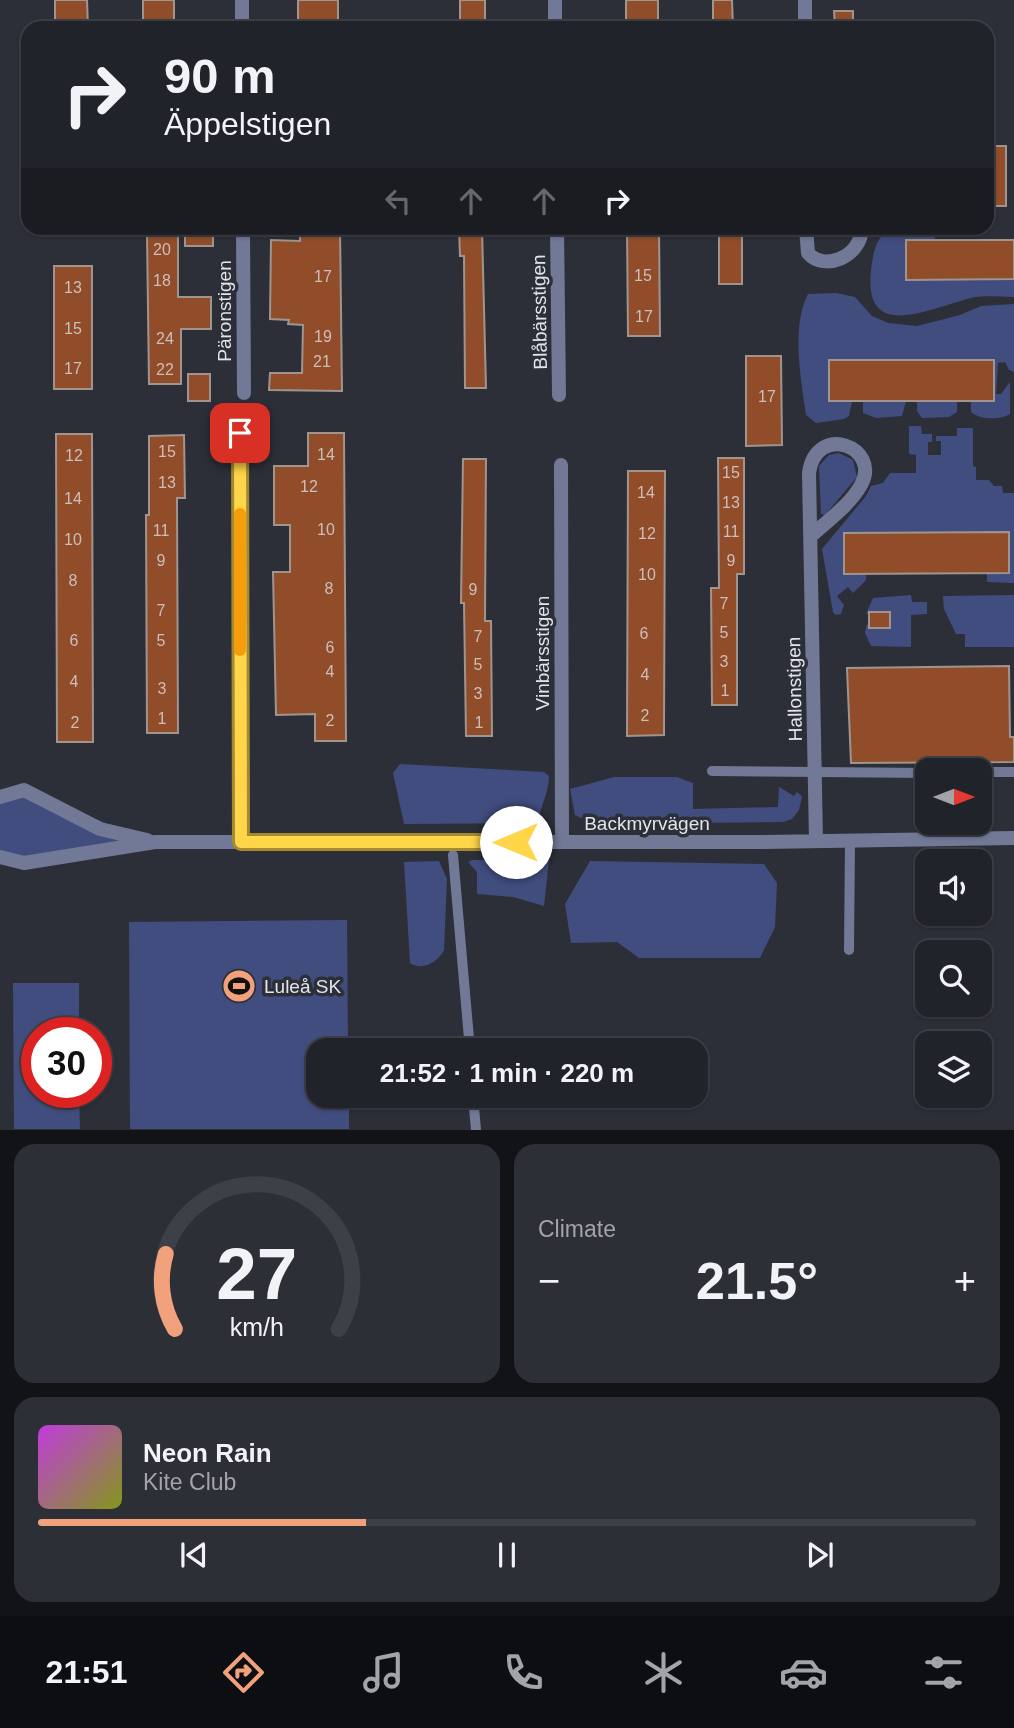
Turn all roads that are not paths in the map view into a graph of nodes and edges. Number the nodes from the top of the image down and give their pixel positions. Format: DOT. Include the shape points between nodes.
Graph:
graph roads {
  1 [pos="242,0"];
  2 [pos="555,0"];
  3 [pos="805,0"];
  4 [pos="242,21"];
  5 [pos="555,21"];
  6 [pos="805,21"];
  7 [pos="243,235"];
  8 [pos="557,235"];
  9 [pos="807,235"];
  10 [pos="861,235"];
  11 [pos="244,393"];
  12 [pos="559,395"];
  13 [pos="240,433"];
  14 [pos="561,465"];
  15 [pos="811,536"];
  16 [pos="712,771"];
  17 [pos="992,772"];
  18 [pos="1014,772"];
  19 [pos="915,773"];
  20 [pos="814,774"];
  21 [pos="0,797"];
  22 [pos="1014,838"];
  23 [pos="850,840"];
  24 [pos="816,841"];
  25 [pos="155,842"];
  26 [pos="241,842"];
  27 [pos="562,842"];
  28 [pos="453,855"];
  29 [pos="0,857"];
  30 [pos="849,950"];
  31 [pos="469,1038"];
  32 [pos="474,1108"];
  33 [pos="476,1129"];
  1 -- 4 [label="street"];
  2 -- 5 [label="street"];
  3 -- 6 [label="street"];
  7 -- 11 [label="street, Päronstigen"];
  8 -- 12 [label="street, Blåbärsstigen"];
  9 -- 10 [label="street" via="808,253 822,260 847,257 859,247"];
  13 -- 26 [label="street"];
  14 -- 27 [label="street, Vinbärsstigen"];
  15 -- 15 [label="street, Hallonstigen" via="811,460 828,445 853,448 865,468 863,483"];
  15 -- 20 [label="street, Hallonstigen"];
  16 -- 20 [label="lane"];
  17 -- 18 [label="lane"];
  19 -- 20 [label="lane"];
  20 -- 24 [label="street, Hallonstigen"];
  21 -- 25 [label="street, Backmyrvägen" via="24,790 100,829"];
  22 -- 23 [label="street, Backmyrvägen"];
  23 -- 24 [label="street, Backmyrvägen"];
  23 -- 30 [label="lane"];
  24 -- 27 [label="street, Backmyrvägen"];
  25 -- 26 [label="street, Backmyrvägen"];
  25 -- 29 [label="street, Backmyrvägen" via="24,863"];
  26 -- 27 [label="street, Backmyrvägen"];
  28 -- 31 [label="lane"];
  32 -- 33 [label="lane"];
}
